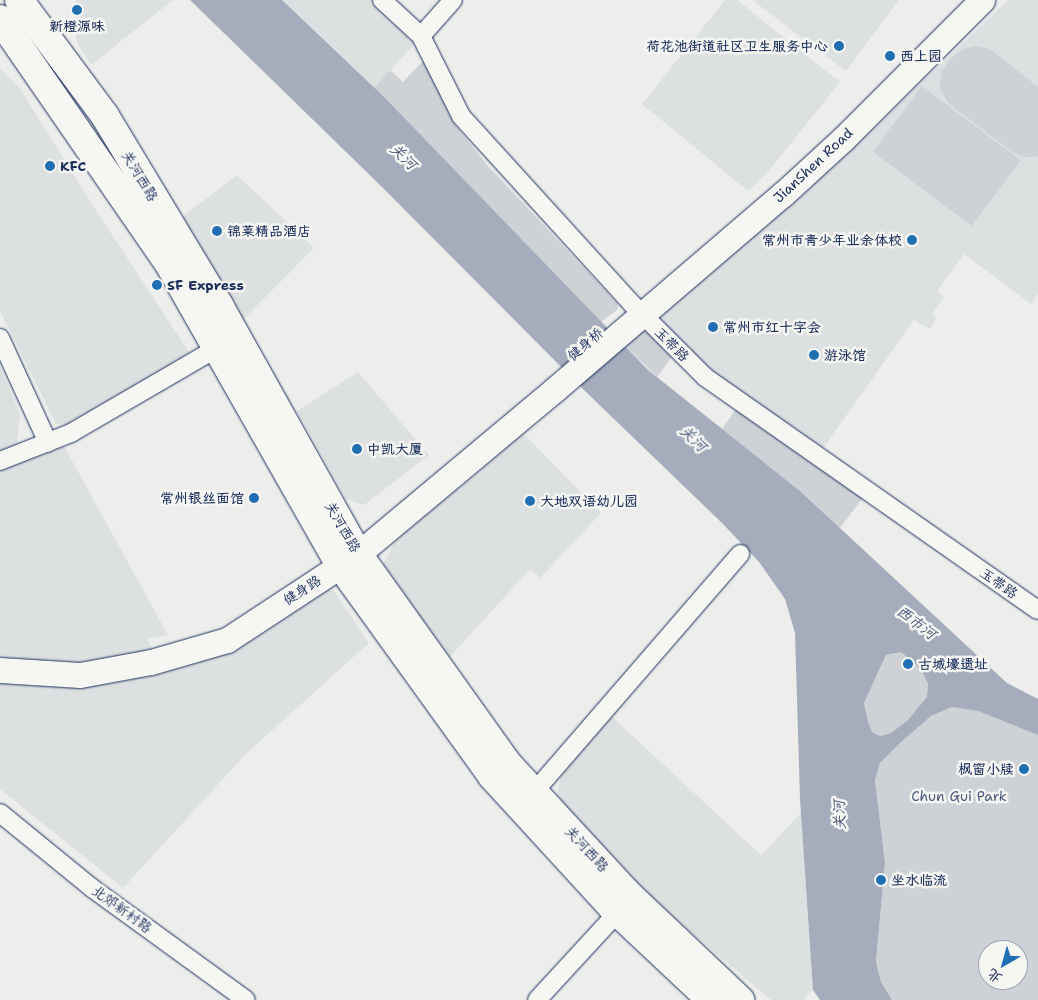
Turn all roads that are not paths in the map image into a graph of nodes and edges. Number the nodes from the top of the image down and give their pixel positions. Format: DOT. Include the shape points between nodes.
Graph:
graph roads {
  1 [pos="382,0"];
  2 [pos="453,0"];
  3 [pos="962,0"];
  4 [pos="982,0"];
  5 [pos="10,11"];
  6 [pos="421,36"];
  7 [pos="634,312"];
  8 [pos="0,338"];
  9 [pos="217,348"];
  10 [pos="549,385"];
  11 [pos="48,443"];
  12 [pos="0,461"];
  13 [pos="345,553"];
  14 [pos="740,554"];
  15 [pos="1038,610"];
  16 [pos="0,656"];
  17 [pos="0,670"];
  18 [pos="534,792"];
  19 [pos="0,813"];
  20 [pos="618,912"];
  21 [pos="246,1000"];
  22 [pos="537,1000"];
  23 [pos="711,1000"];
  24 [pos="740,1000"];
  1 -- 6 [label="street, 玉带路"];
  2 -- 6 [label="street"];
  3 -- 7 [label="main road, JianShen Road" via="865,99"];
  4 -- 7 [label="main road, JianShen Road" via="843,139"];
  5 -- 9 [label="main road, 关河西路"];
  5 -- 13 [label="main road, 关河西路" via="105,116 220,307"];
  6 -- 7 [label="street, 玉带路" via="462,116"];
  7 -- 10 [label="main road, 健身桥"];
  7 -- 15 [label="street, 玉带路" via="705,378"];
  8 -- 11 [label="street"];
  9 -- 11 [label="street" via="71,433"];
  9 -- 13 [label="main road, 关河西路"];
  10 -- 13 [label="main road, 健身路"];
  11 -- 12 [label="street"];
  13 -- 16 [label="main road, 健身路" via="220,626 144,648 73,661"];
  13 -- 17 [label="main road, 健身路" via="226,640 151,662 80,675"];
  13 -- 18 [label="main road, 关河西路" via="507,763"];
  13 -- 20 [label="main road, 关河西路" via="492,776"];
  14 -- 18 [label="street"];
  18 -- 24 [label="main road, 关河西路" via="627,893"];
  19 -- 21 [label="street, 北郊新村路" via="92,888"];
  20 -- 22 [label="street"];
  20 -- 23 [label="main road, 关河西路"];
}
